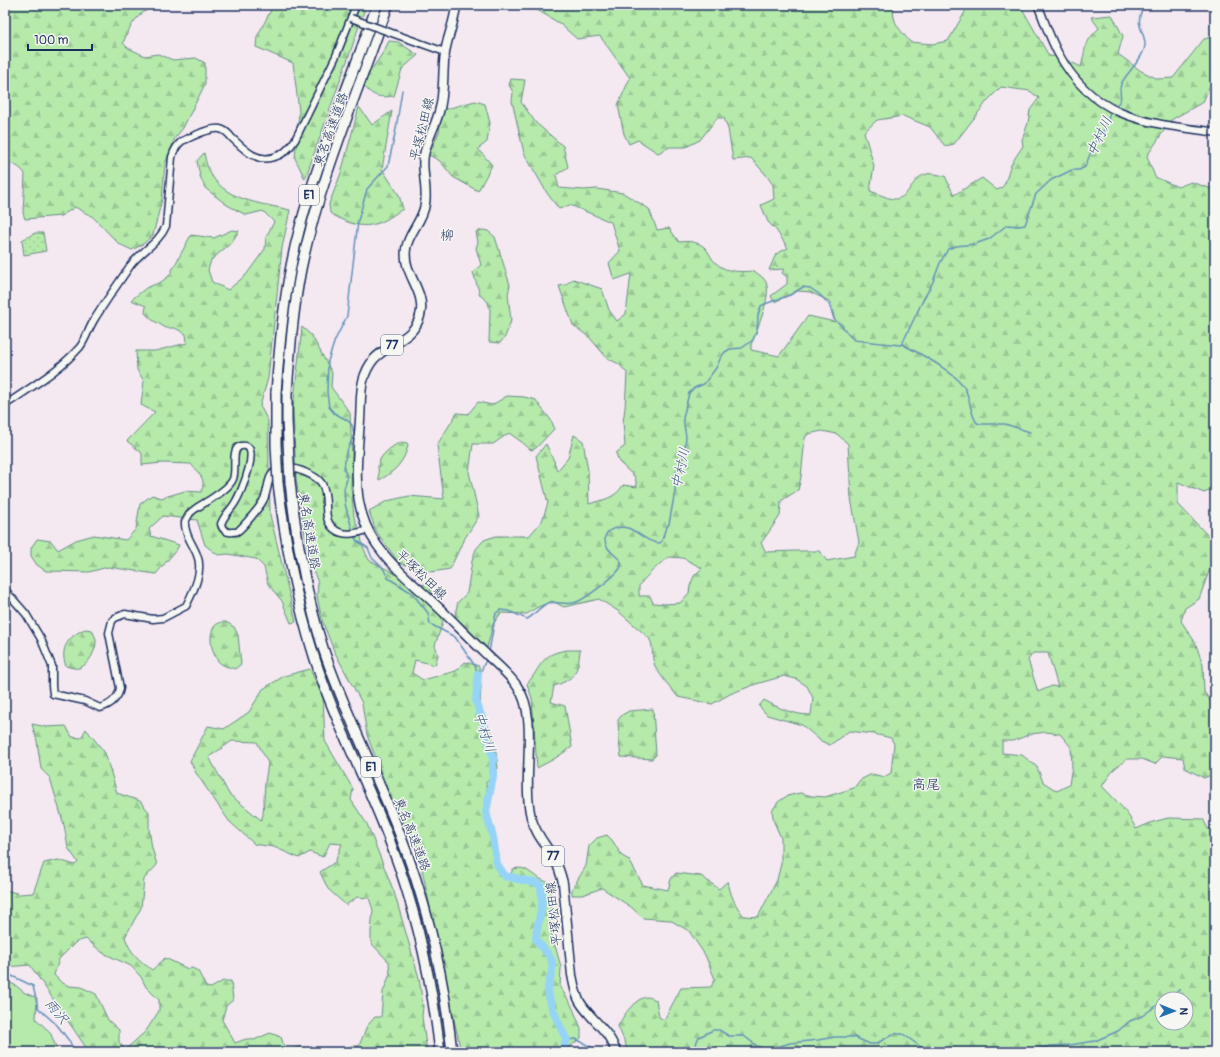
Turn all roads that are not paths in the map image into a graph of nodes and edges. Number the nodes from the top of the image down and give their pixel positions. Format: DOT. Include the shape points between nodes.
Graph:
graph roads {
  1 [pos="356,5"];
  2 [pos="377,5"];
  3 [pos="388,5"];
  4 [pos="456,5"];
  5 [pos="1038,5"];
  6 [pos="351,18"];
  7 [pos="445,52"];
  8 [pos="1215,132"];
  9 [pos="5,405"];
  10 [pos="366,530"];
  11 [pos="5,590"];
  12 [pos="440,1052"];
  13 [pos="452,1052"];
  14 [pos="616,1052"];
  1 -- 6 [label="street"];
  2 -- 12 [label="highway, 東名高速道路 / E1, bridge" via="308,197 290,270 282,318 276,393 278,483 291,571 303,622 324,685 403,877 423,949"];
  3 -- 13 [label="highway, 東名高速道路 / E1, bridge" via="334,154 301,268 287,392 290,482 303,572 315,620 341,696 399,832 422,898 439,963"];
  4 -- 7 [label="main road, 平塚松田線 / 77"];
  5 -- 8 [label="main road" via="1057,52 1072,75 1090,95 1117,112 1143,121"];
  6 -- 7 [label="street, bridge"];
  6 -- 9 [label="street" via="336,56 295,140 282,154 268,159 254,156 246,152 225,131 218,129 178,144 172,157 166,226 162,234 130,266 80,347 53,373"];
  7 -- 10 [label="main road, 平塚松田線 / 77" via="441,106 424,156 425,205 405,253 407,265 421,299 420,318 410,334 374,359 363,381 358,489 360,511"];
  10 -- 11 [label="street" via="342,534 331,527 328,522 324,489 320,481 308,473 286,467 272,474 263,501 238,531 225,531 221,524 243,489 251,457 248,447 238,447 234,455 236,468 231,483 195,509 185,522 186,533 198,558 199,568 186,606 169,616 156,619 125,614 115,618 111,624 109,633 120,688 113,702 100,708 85,701 53,694 52,666 41,639 26,614"];
  10 -- 14 [label="main road, 平塚松田線 / 77" via="392,565 482,650 518,687 524,697 528,711 527,785 531,819 536,832 560,869 575,989 581,1003 610,1037"];
}
